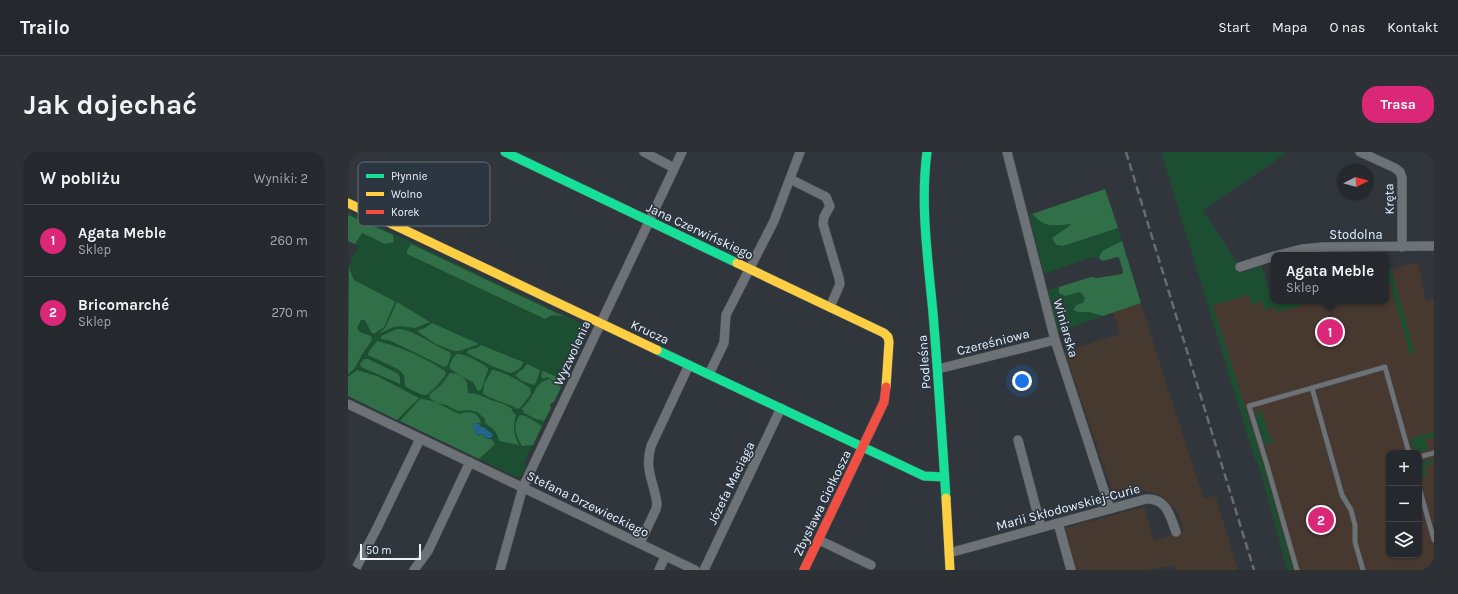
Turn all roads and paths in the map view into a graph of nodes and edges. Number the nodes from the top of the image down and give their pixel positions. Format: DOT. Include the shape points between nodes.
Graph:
graph roads {
  1 [pos="505,152"];
  2 [pos="644,152"];
  3 [pos="682,152"];
  4 [pos="800,152"];
  5 [pos="927,152"];
  6 [pos="1007,152"];
  7 [pos="1360,152"];
  8 [pos="674,168"];
  9 [pos="790,179"];
  10 [pos="348,203"];
  11 [pos="358,208"];
  12 [pos="649,221"];
  13 [pos="396,226"];
  14 [pos="1434,246"];
  15 [pos="1402,247"];
  16 [pos="1290,252"];
  17 [pos="1271,257"];
  18 [pos="1240,267"];
  19 [pos="750,269"];
  20 [pos="830,307"];
  21 [pos="600,323"];
  22 [pos="884,332"];
  23 [pos="1055,340"];
  24 [pos="689,365"];
  25 [pos="938,369"];
  26 [pos="709,374"];
  27 [pos="1312,388"];
  28 [pos="348,404"];
  29 [pos="781,408"];
  30 [pos="420,439"];
  31 [pos="1018,440"];
  32 [pos="863,448"];
  33 [pos="1408,450"];
  34 [pos="1434,453"];
  35 [pos="1422,457"];
  36 [pos="470,462"];
  37 [pos="944,477"];
  38 [pos="523,487"];
  39 [pos="1422,498"];
  40 [pos="1110,509"];
  41 [pos="1058,523"];
  42 [pos="1041,527"];
  43 [pos="1176,532"];
  44 [pos="819,540"];
  45 [pos="1434,540"];
  46 [pos="640,543"];
  47 [pos="949,553"];
  48 [pos="665,557"];
  49 [pos="870,565"];
  50 [pos="354,570"];
  51 [pos="414,570"];
  52 [pos="500,570"];
  53 [pos="659,570"];
  54 [pos="695,570"];
  55 [pos="704,570"];
  56 [pos="804,570"];
  57 [pos="950,570"];
  58 [pos="1071,570"];
  59 [pos="1297,570"];
  60 [pos="1363,570"];
  1 -- 12 [label="street, Jana Czerwińskiego"];
  2 -- 8 [label="street"];
  3 -- 8 [label="street, Wyzwolenia"];
  4 -- 9 [label="street"];
  5 -- 25 [label="street, Podleśna" via="924,209"];
  6 -- 23 [label="street, Winiarska"];
  7 -- 15 [label="street, Kręta" via="1400,172"];
  8 -- 12 [label="street, Wyzwolenia"];
  9 -- 19 [label="street" via="774,221"];
  9 -- 20 [label="street" via="826,197 830,206 823,224 840,284"];
  10 -- 11 [label="street, Krucza"];
  12 -- 19 [label="street, Jana Czerwińskiego"];
  12 -- 21 [label="street, Wyzwolenia"];
  13 -- 21 [label="street, Krucza"];
  14 -- 15 [label="street, Stodolna"];
  15 -- 16 [label="street, Stodolna" via="1323,247"];
  17 -- 18 [label="street"];
  19 -- 20 [label="street, Jana Czerwińskiego"];
  19 -- 26 [label="street" via="726,315 724,343"];
  20 -- 22 [label="street, Jana Czerwińskiego"];
  21 -- 24 [label="street, Krucza"];
  21 -- 38 [label="street, Wyzwolenia"];
  22 -- 32 [label="street, Zbysława Ciołkosza" via="888,337 886,391 884,402"];
  23 -- 25 [label="street, Czereśniowa"];
  23 -- 40 [label="street, Winiarska"];
  24 -- 26 [label="street, Krucza"];
  24 -- 46 [label="street" via="648,456 657,504"];
  25 -- 37 [label="street, Podleśna"];
  26 -- 29 [label="street, Krucza"];
  27 -- 33 [label="lane" via="1385,367"];
  27 -- 59 [label="lane" via="1248,406"];
  27 -- 60 [label="lane" via="1342,495 1351,510 1355,525 1355,542"];
  28 -- 30 [label="street, Stefana Drzewieckiego"];
  29 -- 32 [label="street, Krucza"];
  29 -- 55 [label="street, Józefa Maciąga"];
  30 -- 36 [label="street, Stefana Drzewieckiego"];
  30 -- 50 [label="street"];
  31 -- 42 [label="street"];
  32 -- 37 [label="street, Krucza" via="924,476"];
  32 -- 44 [label="street, Zbysława Ciołkosza"];
  34 -- 35 [label="lane"];
  36 -- 38 [label="street, Stefana Drzewieckiego"];
  36 -- 51 [label="street" via="428,551"];
  37 -- 47 [label="street, Podleśna"];
  38 -- 46 [label="street, Stefana Drzewieckiego"];
  38 -- 52 [label="street, Wyzwolenia"];
  39 -- 45 [label="lane"];
  40 -- 41 [label="street, Marii Skłodowskiej-Curie"];
  40 -- 43 [label="street, Marii Skłodowskiej-Curie" via="1154,498 1168,511"];
  41 -- 42 [label="street, Marii Skłodowskiej-Curie"];
  41 -- 58 [label="street"];
  42 -- 47 [label="street, Marii Skłodowskiej-Curie"];
  44 -- 49 [label="street"];
  44 -- 56 [label="street, Zbysława Ciołkosza"];
  46 -- 48 [label="street, Stefana Drzewieckiego"];
  47 -- 57 [label="street, Podleśna"];
  48 -- 53 [label="street"];
  48 -- 54 [label="street, Stefana Drzewieckiego"];
}
